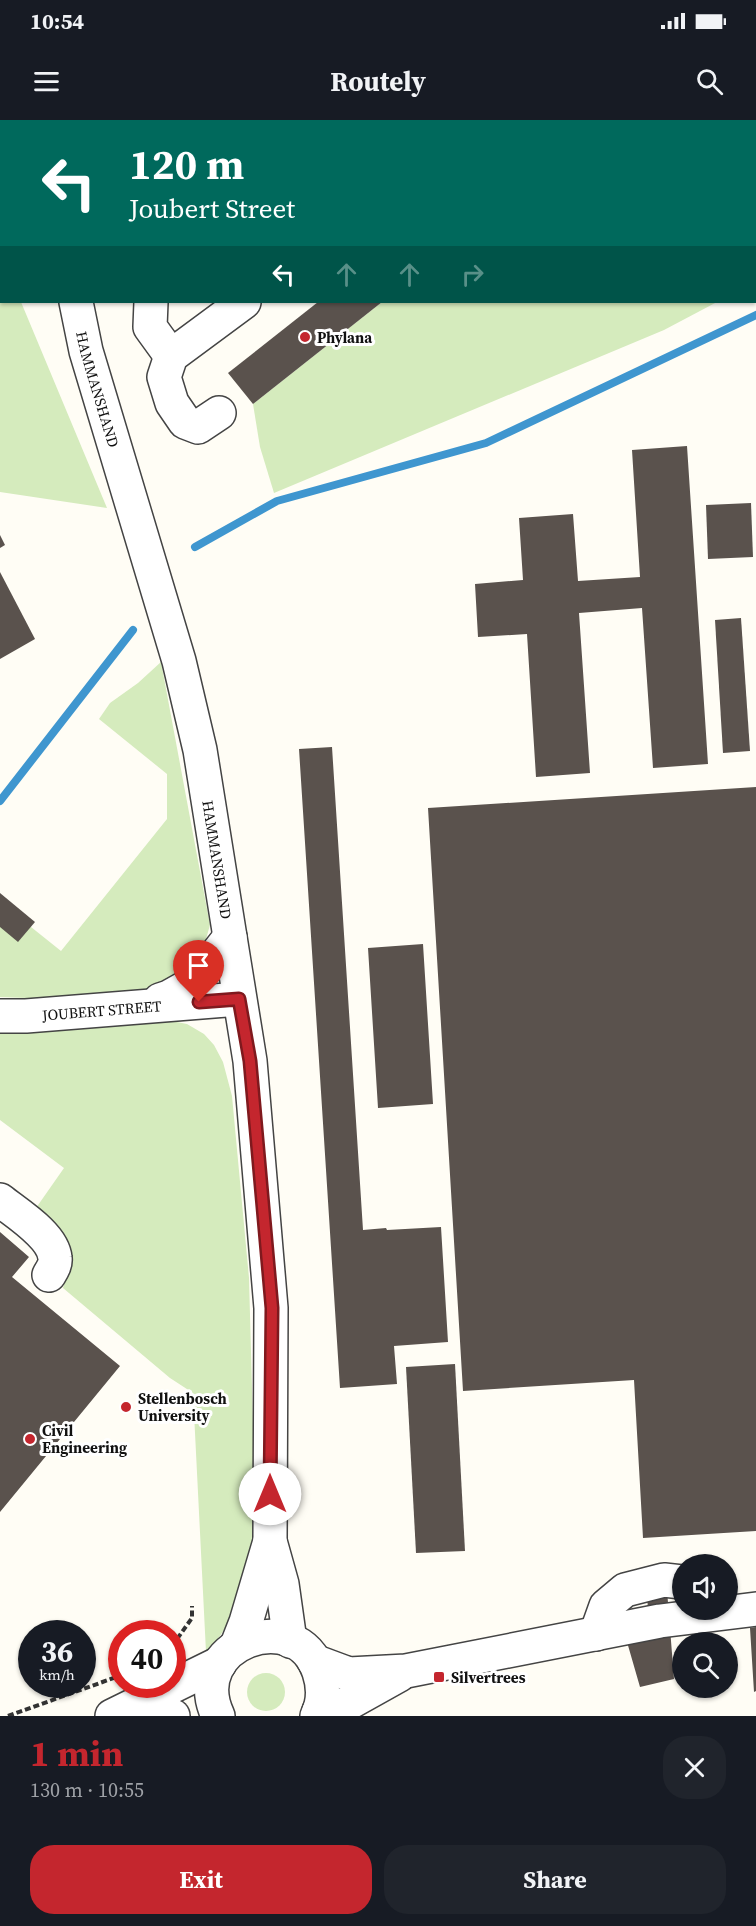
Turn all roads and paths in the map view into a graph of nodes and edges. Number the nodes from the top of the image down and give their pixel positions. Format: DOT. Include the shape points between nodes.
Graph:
graph roads {
  1 [pos="76,303"];
  2 [pos="151,303"];
  3 [pos="243,303"];
  4 [pos="171,356"];
  5 [pos="219,412"];
  6 [pos="230,937"];
  7 [pos="239,999"];
  8 [pos="138,1006"];
  9 [pos="0,1016"];
  10 [pos="0,1200"];
  11 [pos="49,1275"];
  12 [pos="270,1540"];
  13 [pos="672,1581"];
  14 [pos="192,1606"];
  15 [pos="756,1609"];
  16 [pos="738,1610"];
  17 [pos="672,1619"];
  18 [pos="186,1626"];
  19 [pos="596,1634"];
  20 [pos="302,1651"];
  21 [pos="229,1654"];
  22 [pos="406,1671"];
  23 [pos="108,1679"];
  24 [pos="318,1714"];
  25 [pos="8,1716"];
  26 [pos="112,1716"];
  27 [pos="165,1716"];
  28 [pos="173,1716"];
  29 [pos="218,1716"];
  1 -- 6 [label="street, HAMMANSHAND" via="86,351 179,661 200,750"];
  2 -- 4 [label="street" via="150,327"];
  3 -- 4 [label="street"];
  4 -- 5 [label="street" via="164,377 172,403 185,422 198,427"];
  6 -- 7 [label="street, HAMMANSHAND"];
  6 -- 8 [label="street" via="194,983 169,997"];
  7 -- 8 [label="street, JOUBERT STREET"];
  7 -- 12 [label="street, HAMMANSHAND" via="250,1061 272,1308"];
  8 -- 9 [label="street, JOUBERT STREET"];
  10 -- 11 [label="street" via="40,1231 50,1244 55,1264"];
  12 -- 20 [label="street, HAMMANSHAND"];
  12 -- 21 [label="street, HAMMANSHAND" via="246,1622"];
  13 -- 19 [label="street" via="625,1590 606,1606"];
  14 -- 18 [label="path" via="192,1618"];
  15 -- 16 [label="street"];
  17 -- 19 [label="street"];
  19 -- 22 [label="street"];
  20 -- 21 [label="street" via="277,1637 264,1636 250,1638"];
  20 -- 22 [label="street" via="349,1674"];
  20 -- 24 [label="street, HAMMANSHAND" via="322,1681"];
  21 -- 26 [label="street"];
  21 -- 29 [label="street, HAMMANSHAND" via="215,1674 212,1687"];
  22 -- 24 [label="street" via="349,1703"];
  23 -- 25 [label="path"];
  27 -- 28 [label="street"];
}
